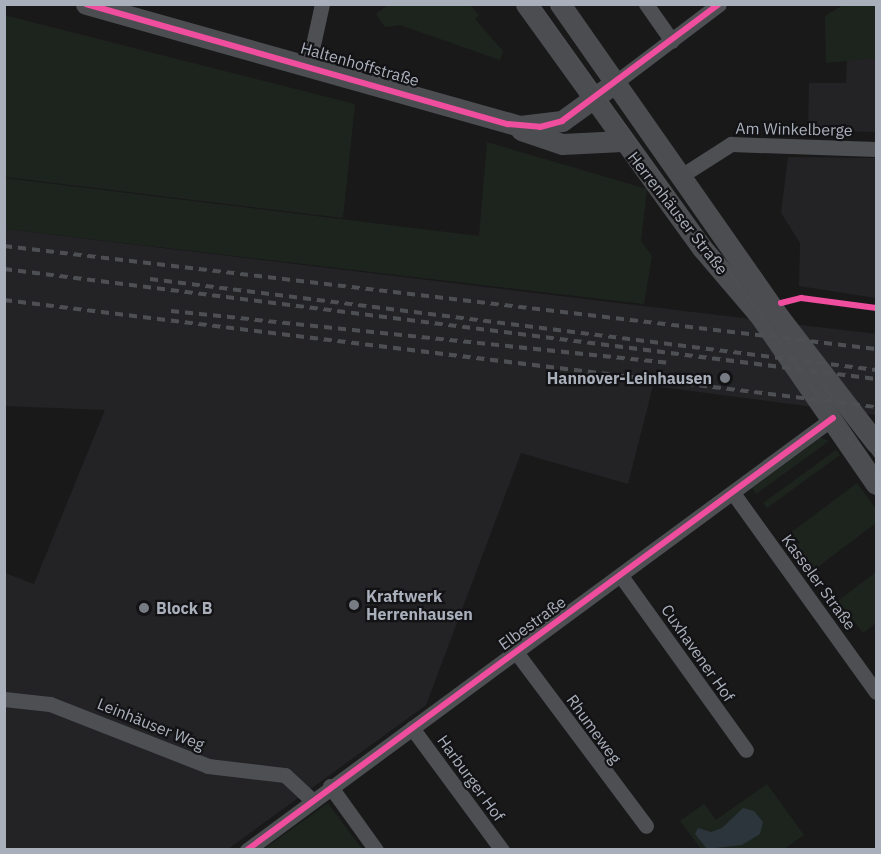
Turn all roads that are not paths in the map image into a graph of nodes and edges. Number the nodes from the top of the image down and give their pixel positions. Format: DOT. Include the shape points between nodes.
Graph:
graph roads {
  1 [pos="86,4"];
  2 [pos="322,4"];
  3 [pos="526,4"];
  4 [pos="560,4"];
  5 [pos="646,4"];
  6 [pos="719,4"];
  7 [pos="672,40"];
  8 [pos="309,63"];
  9 [pos="616,82"];
  10 [pos="593,99"];
  11 [pos="508,124"];
  12 [pos="622,141"];
  13 [pos="876,149"];
  14 [pos="684,174"];
  15 [pos="833,418"];
  16 [pos="876,443"];
  17 [pos="876,484"];
  18 [pos="733,493"];
  19 [pos="621,576"];
  20 [pos="516,652"];
  21 [pos="876,692"];
  22 [pos="4,699"];
  23 [pos="412,728"];
  24 [pos="746,750"];
  25 [pos="330,786"];
  26 [pos="312,800"];
  27 [pos="646,826"];
  28 [pos="247,849"];
  29 [pos="376,849"];
  30 [pos="502,849"];
  1 -- 8 [label="street, Haltenhoffstraße"];
  2 -- 8 [label="street"];
  3 -- 10 [label="street, Herrenhäuser Straße"];
  4 -- 9 [label="street, Herrenhäuser Straße"];
  5 -- 7 [label="street"];
  6 -- 7 [label="street"];
  7 -- 9 [label="street"];
  8 -- 11 [label="street, Haltenhoffstraße"];
  9 -- 10 [label="street, Haltenhoffstraße"];
  9 -- 14 [label="street, Herrenhäuser Straße"];
  10 -- 11 [label="street, Haltenhoffstraße" via="553,124"];
  10 -- 12 [label="street, Herrenhäuser Straße"];
  11 -- 12 [label="street" via="552,142"];
  12 -- 15 [label="street, Herrenhäuser Straße"];
  13 -- 14 [label="street, Am Winkelberge" via="731,144"];
  14 -- 16 [label="street, Herrenhäuser Straße" via="766,299"];
  15 -- 17 [label="street, Herrenhäuser Straße"];
  15 -- 18 [label="street, Elbestraße"];
  18 -- 19 [label="street, Elbestraße"];
  18 -- 21 [label="street, Kasseler Straße"];
  19 -- 20 [label="street, Elbestraße"];
  19 -- 24 [label="street, Cuxhavener Hof"];
  20 -- 23 [label="street, Elbestraße"];
  20 -- 27 [label="street, Rhumeweg"];
  22 -- 26 [label="street, Leinhäuser Weg" via="50,704 208,766 285,775"];
  23 -- 25 [label="street, Elbestraße"];
  23 -- 30 [label="street, Harburger Hof"];
  25 -- 26 [label="street, Elbestraße"];
  25 -- 29 [label="street"];
  26 -- 28 [label="street, Elbestraße"];
}
